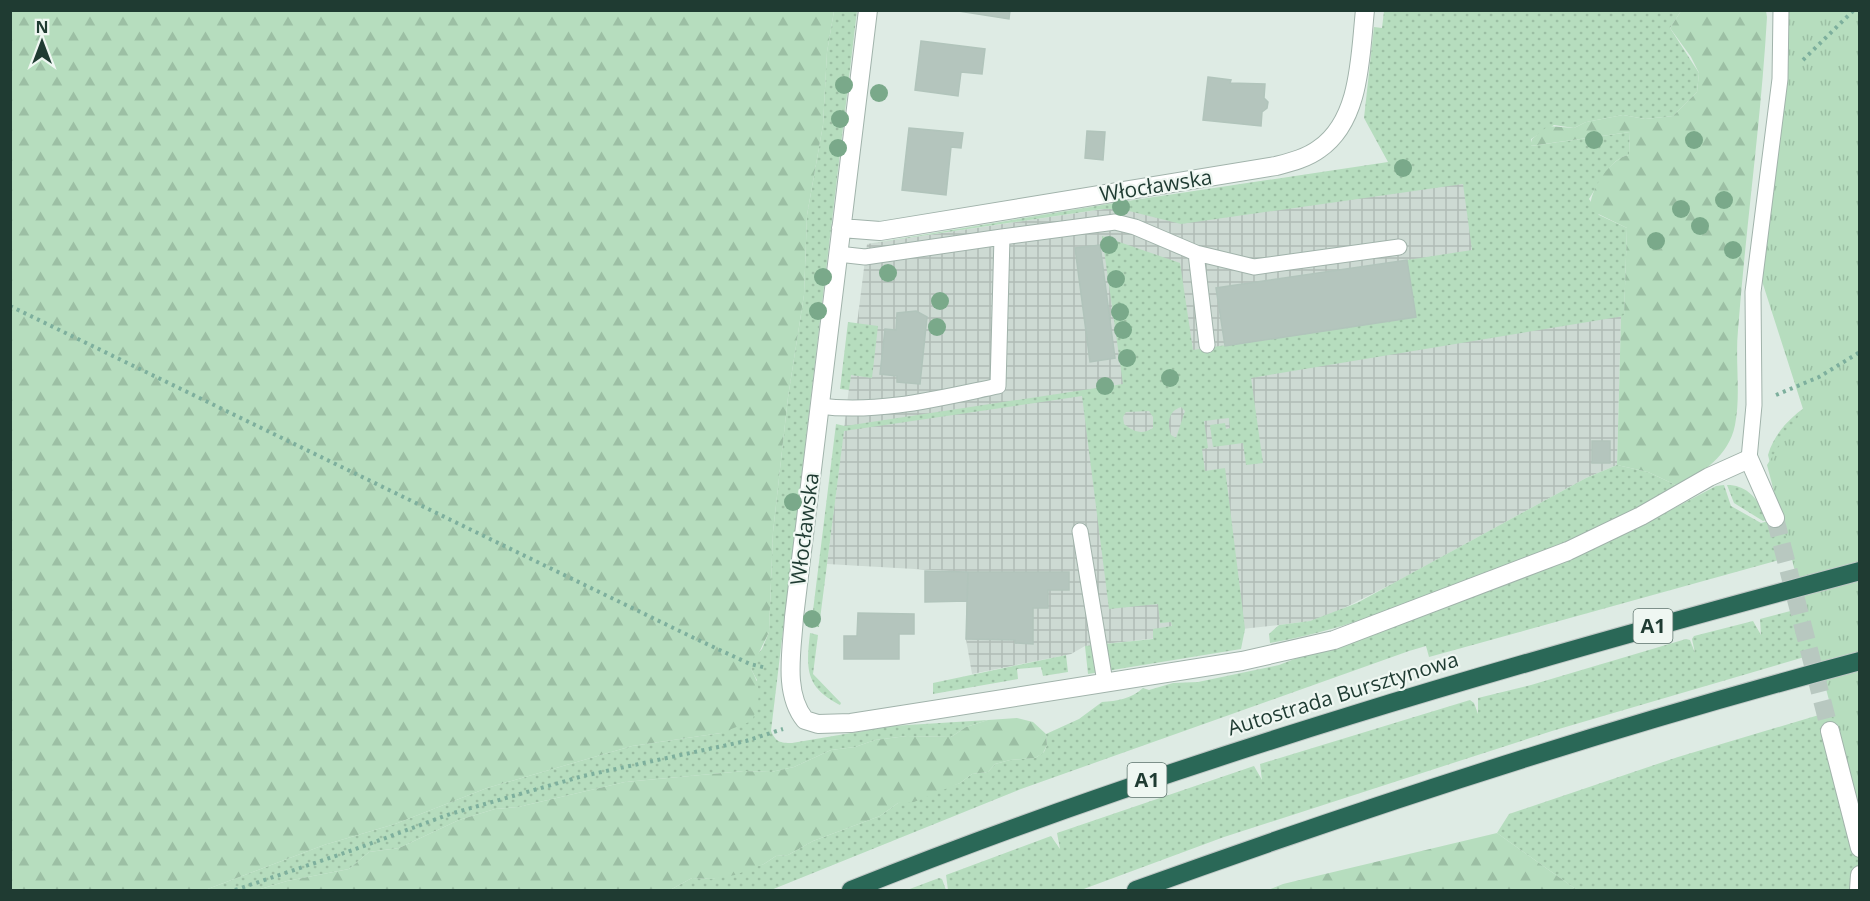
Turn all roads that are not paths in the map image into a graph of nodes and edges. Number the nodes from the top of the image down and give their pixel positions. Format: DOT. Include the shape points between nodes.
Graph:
graph roads {
  1 [pos="868,10"];
  2 [pos="1365,10"];
  3 [pos="1781,10"];
  4 [pos="841,228"];
  5 [pos="1002,237"];
  6 [pos="1399,247"];
  7 [pos="1196,253"];
  8 [pos="838,254"];
  9 [pos="1207,345"];
  10 [pos="819,406"];
  11 [pos="1749,459"];
  12 [pos="1775,518"];
  13 [pos="1080,531"];
  14 [pos="1860,571"];
  15 [pos="1860,661"];
  16 [pos="1105,682"];
  17 [pos="1830,731"];
  18 [pos="1860,848"];
  19 [pos="1860,875"];
  20 [pos="851,891"];
  21 [pos="1136,891"];
  22 [pos="1859,891"];
  1 -- 4 [label="street, Włocławska"];
  2 -- 4 [label="street, Włocławska" via="1357,84 1351,102 1339,126 1320,149 1298,160 880,231"];
  3 -- 11 [label="lane" via="1780,79 1753,292 1754,405"];
  4 -- 8 [label="street, Włocławska"];
  5 -- 7 [label="lane" via="1115,222"];
  5 -- 8 [label="lane" via="866,257"];
  5 -- 10 [label="lane" via="998,386 921,403 847,409"];
  6 -- 7 [label="lane" via="1254,267"];
  7 -- 9 [label="lane"];
  8 -- 10 [label="street, Włocławska"];
  10 -- 16 [label="street, Włocławska" via="791,673 795,704 805,720 818,724 850,723"];
  11 -- 12 [label="street"];
  11 -- 16 [label="street" via="1568,550 1334,640 1242,661"];
  13 -- 16 [label="lane"];
  14 -- 20 [label="highway, Autostrada Bursztynowa / A1" via="1448,684 1286,734 1033,820"];
  15 -- 21 [label="highway" via="1749,690 1452,782"];
  17 -- 18 [label="street"];
  19 -- 22 [label="street"];
}
